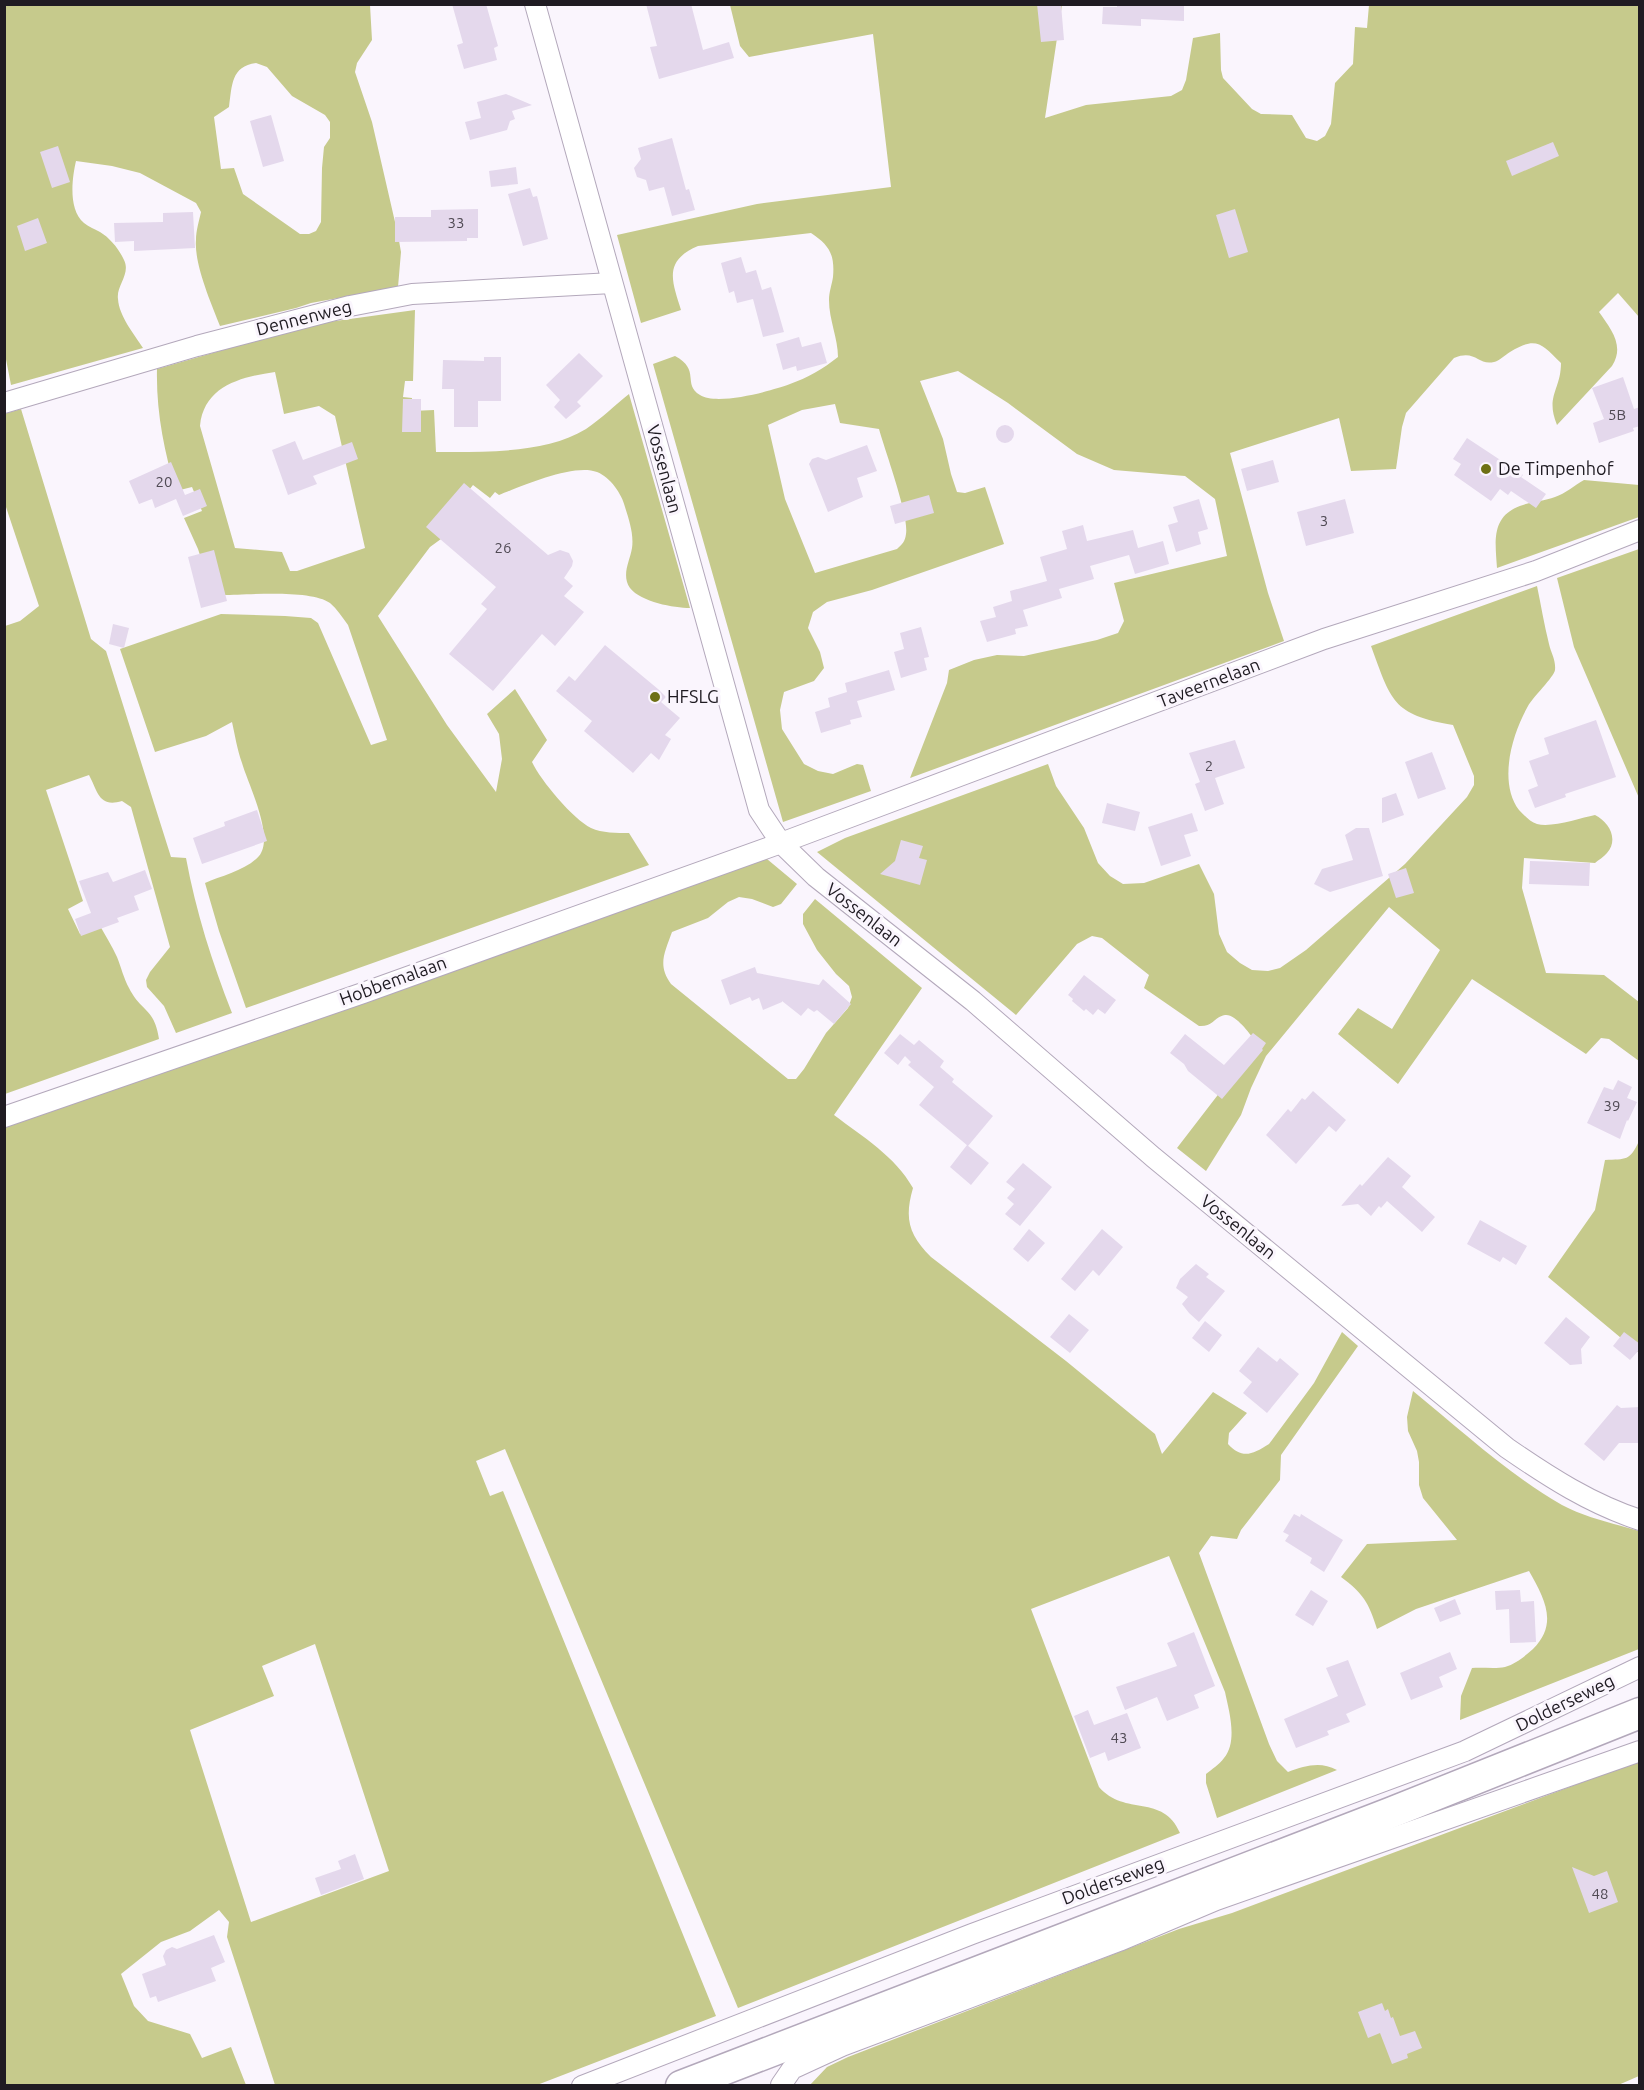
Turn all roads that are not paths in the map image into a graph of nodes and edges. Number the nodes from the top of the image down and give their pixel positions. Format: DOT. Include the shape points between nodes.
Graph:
graph roads {
  1 [pos="535,4"];
  2 [pos="612,283"];
  3 [pos="4,403"];
  4 [pos="1640,530"];
  5 [pos="781,843"];
  6 [pos="4,1117"];
  7 [pos="1640,1520"];
  8 [pos="1640,1667"];
  9 [pos="1640,1713"];
  10 [pos="1640,1750"];
  11 [pos="582,2085"];
  12 [pos="681,2085"];
  13 [pos="781,2085"];
  1 -- 2 [label="street, Vossenlaan"];
  2 -- 3 [label="street, Dennenweg" via="412,294 350,306"];
  2 -- 5 [label="street, Vossenlaan" via="759,810"];
  4 -- 5 [label="street, Taveernelaan" via="1536,571 1313,644"];
  5 -- 6 [label="street, Hobbemalaan"];
  5 -- 7 [label="street, Vossenlaan" via="816,877 973,1001 1153,1157 1507,1448 1558,1483"];
  8 -- 11 [label="street, Dolderseweg" via="1465,1751 972,1934"];
  9 -- 12 [label="main road, Dolderseweg"];
  10 -- 13 [label="street" via="1216,1900 842,2046 792,2069"];
}
